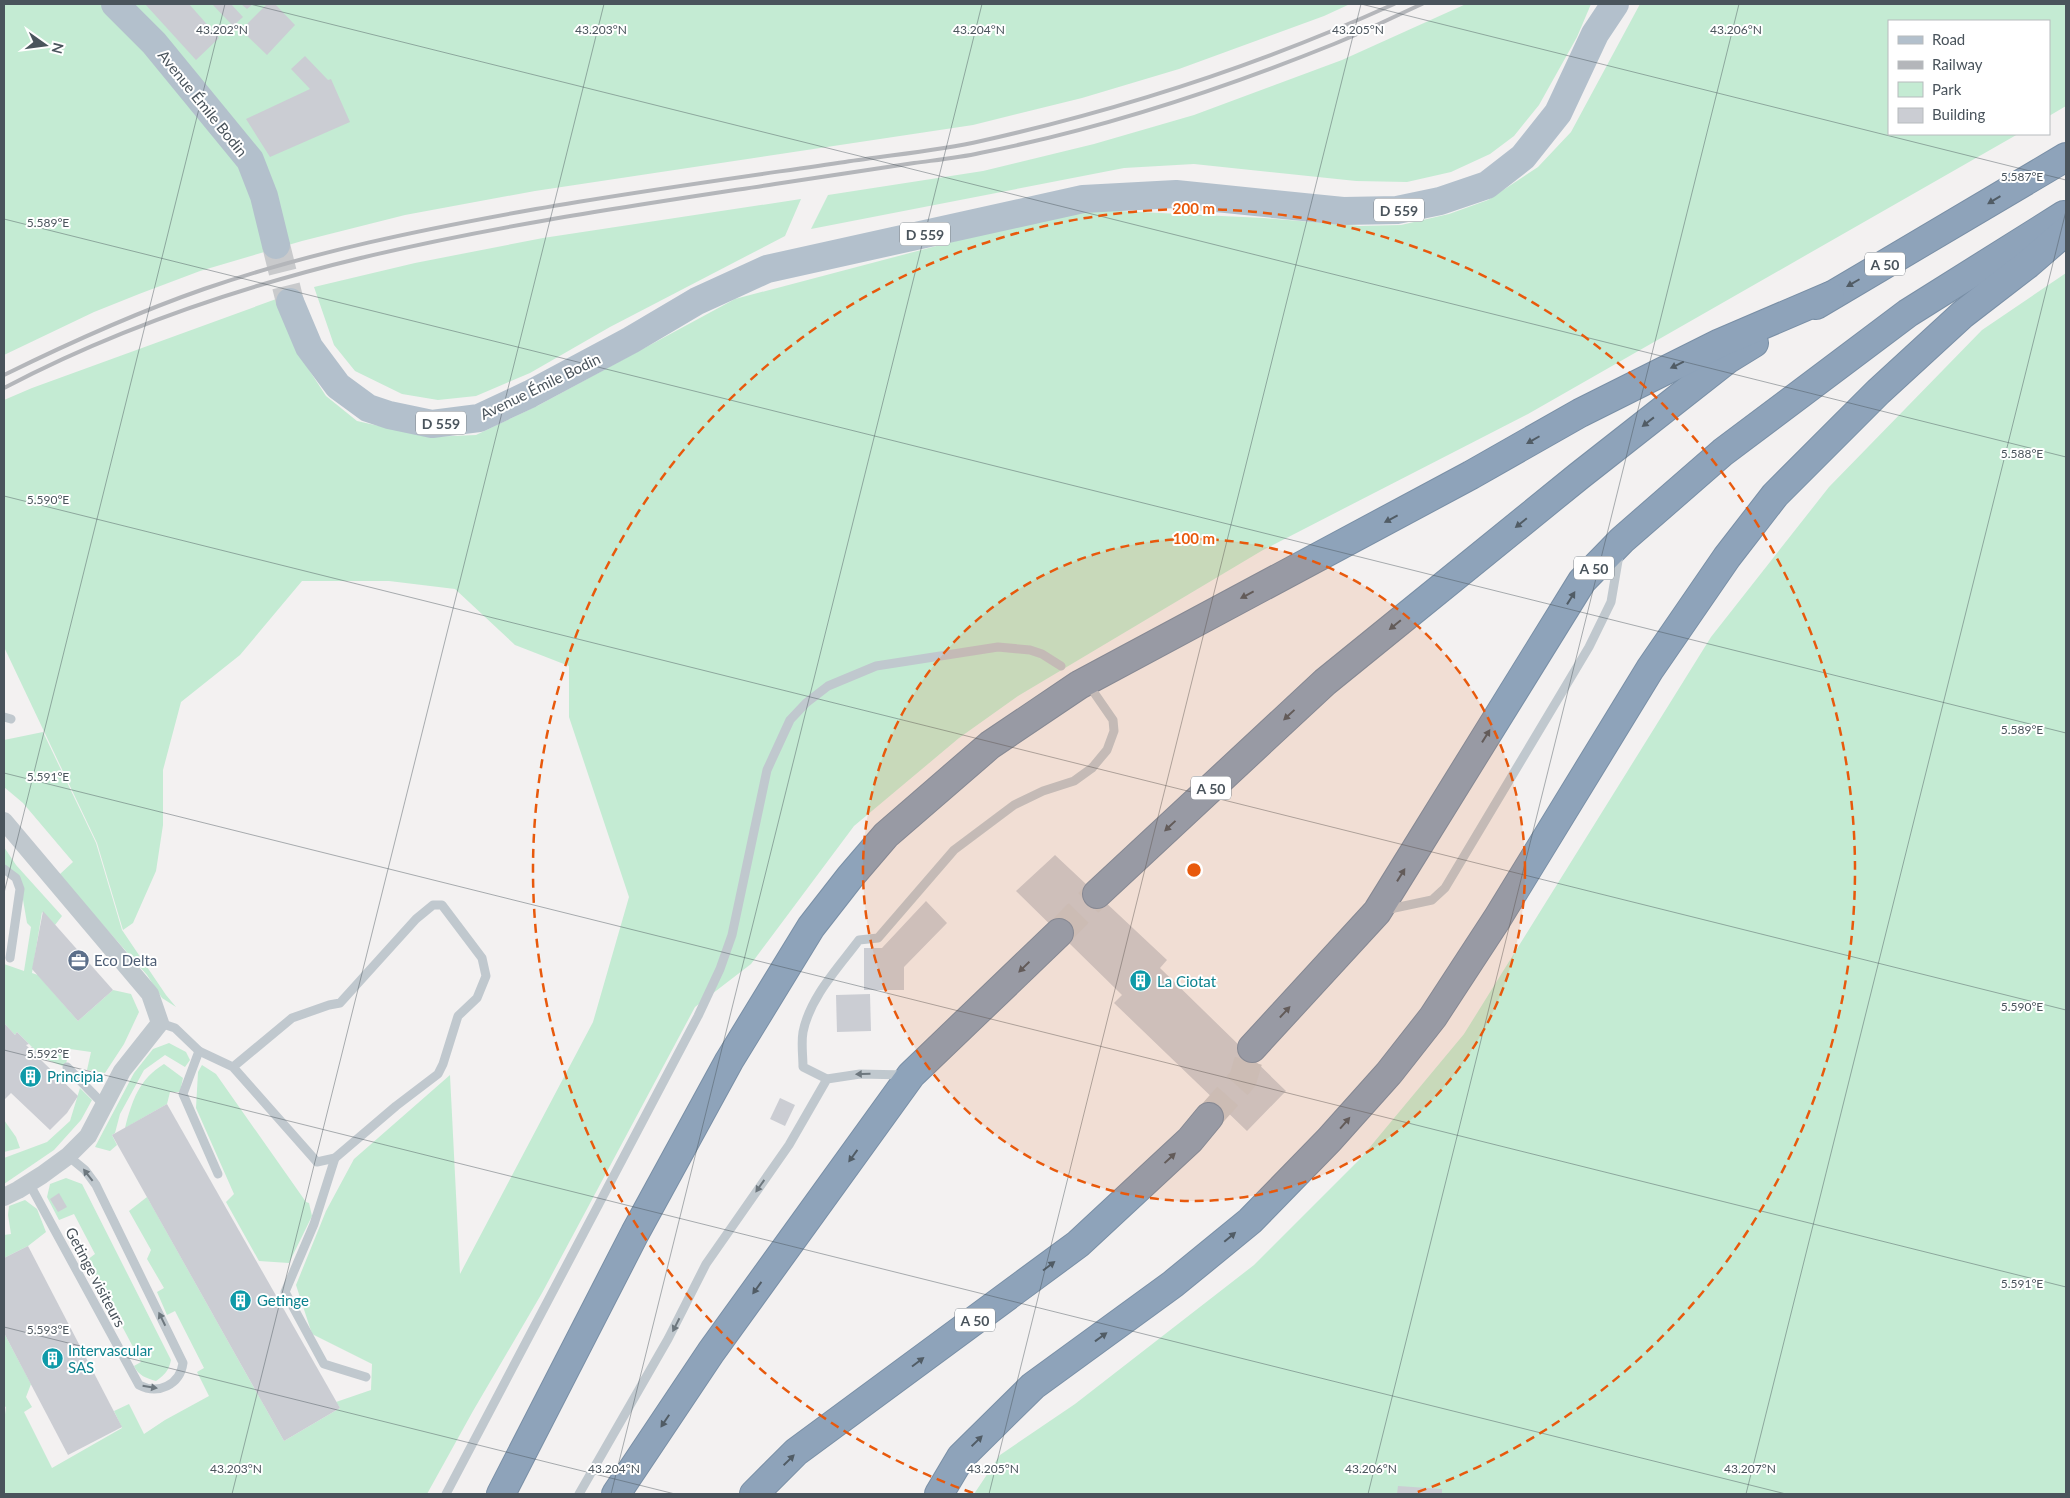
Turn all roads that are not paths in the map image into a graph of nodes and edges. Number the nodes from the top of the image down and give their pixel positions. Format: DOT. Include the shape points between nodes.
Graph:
graph roads {
  1 [pos="115,4"];
  2 [pos="1615,4"];
  3 [pos="2066,157"];
  4 [pos="2066,214"];
  5 [pos="2066,231"];
  6 [pos="276,245"];
  7 [pos="1830,296"];
  8 [pos="290,302"];
  9 [pos="1622,540"];
  10 [pos="1061,666"];
  11 [pos="1095,694"];
  12 [pos="4,821"];
  13 [pos="4,869"];
  14 [pos="1097,894"];
  15 [pos="1377,912"];
  16 [pos="1059,933"];
  17 [pos="10,958"];
  18 [pos="160,1023"];
  19 [pos="1252,1048"];
  20 [pos="199,1051"];
  21 [pos="68,1067"];
  22 [pos="233,1067"];
  23 [pos="911,1075"];
  24 [pos="827,1079"];
  25 [pos="104,1106"];
  26 [pos="1209,1117"];
  27 [pos="68,1156"];
  28 [pos="335,1158"];
  29 [pos="218,1174"];
  30 [pos="29,1183"];
  31 [pos="4,1197"];
  32 [pos="366,1377"];
  33 [pos="446,1494"];
  34 [pos="501,1494"];
  35 [pos="579,1494"];
  36 [pos="616,1494"];
  37 [pos="754,1494"];
  38 [pos="939,1494"];
  1 -- 6 [label="main road, Avenue Émile Bodin" via="154,43 250,160 264,196"];
  2 -- 8 [label="main road, Avenue Émile Bodin / D 559" via="1595,34 1558,113 1523,157 1487,185 1440,201 1397,210 1343,211 1176,194 1083,199 767,269 697,301 530,394 479,418 432,424 368,408 338,386 309,347"];
  3 -- 7 [label="highway, A 50, one-way"];
  4 -- 9 [label="highway, A 50" via="1908,313 1723,452"];
  38 -- 5 [label="highway, one-way" via="961,1457 1033,1386 1173,1284 1250,1220 1389,1073 1433,1017 1497,919 1650,669 1727,557 1775,495 1913,359"];
  7 -- 14 [label="highway, A 50, one-way" via="1728,359 1325,682"];
  7 -- 34 [label="highway, one-way" via="1720,343 1580,413 1471,475 1078,685 990,745 886,836 811,927 729,1061 635,1233"];
  15 -- 9 [label="highway, A 50, one-way" via="1582,581"];
  9 -- 15 [label="lane" via="1611,602 1589,647 1446,888 1432,900"];
  10 -- 33 [label="lane" via="1030,650 998,647 876,666 828,686 790,720 767,770 732,935 720,969"];
  11 -- 24 [label="lane" via="1114,720 1114,731 1107,750 1092,768 1074,781 1014,805 954,850 878,938 859,940 818,996 803,1033 803,1067"];
  12 -- 18 [label="street" via="150,994"];
  13 -- 17 [label="lane" via="16,878 20,889"];
  19 -- 15 [label="highway, A 50, one-way"];
  16 -- 23 [label="highway, one-way"];
  18 -- 20 [label="lane" via="175,1028"];
  18 -- 25 [label="street" via="122,1071"];
  20 -- 22 [label="lane"];
  20 -- 29 [label="lane" via="183,1094"];
  21 -- 25 [label="lane"];
  22 -- 28 [label="lane" via="317,1162"];
  22 -- 28 [label="lane" via="292,1018 340,1003 416,919 433,905 442,905 482,958 486,976 477,998 458,1016 438,1074"];
  23 -- 24 [label="lane, one-way" via="860,1074"];
  23 -- 36 [label="highway, one-way" via="711,1352"];
  24 -- 35 [label="lane, one-way" via="789,1144 706,1264 668,1339"];
  25 -- 27 [label="street" via="88,1136"];
  37 -- 26 [label="highway, A 50, one-way" via="796,1452 1078,1244 1190,1140"];
  27 -- 30 [label="street"];
  30 -- 27 [label="lane, Getinge visiteurs, one-way" via="139,1385 162,1389 175,1381 183,1363 96,1185 86,1170"];
  28 -- 32 [label="lane" via="314,1224 284,1292 324,1364"];
  30 -- 31 [label="street"];
}
